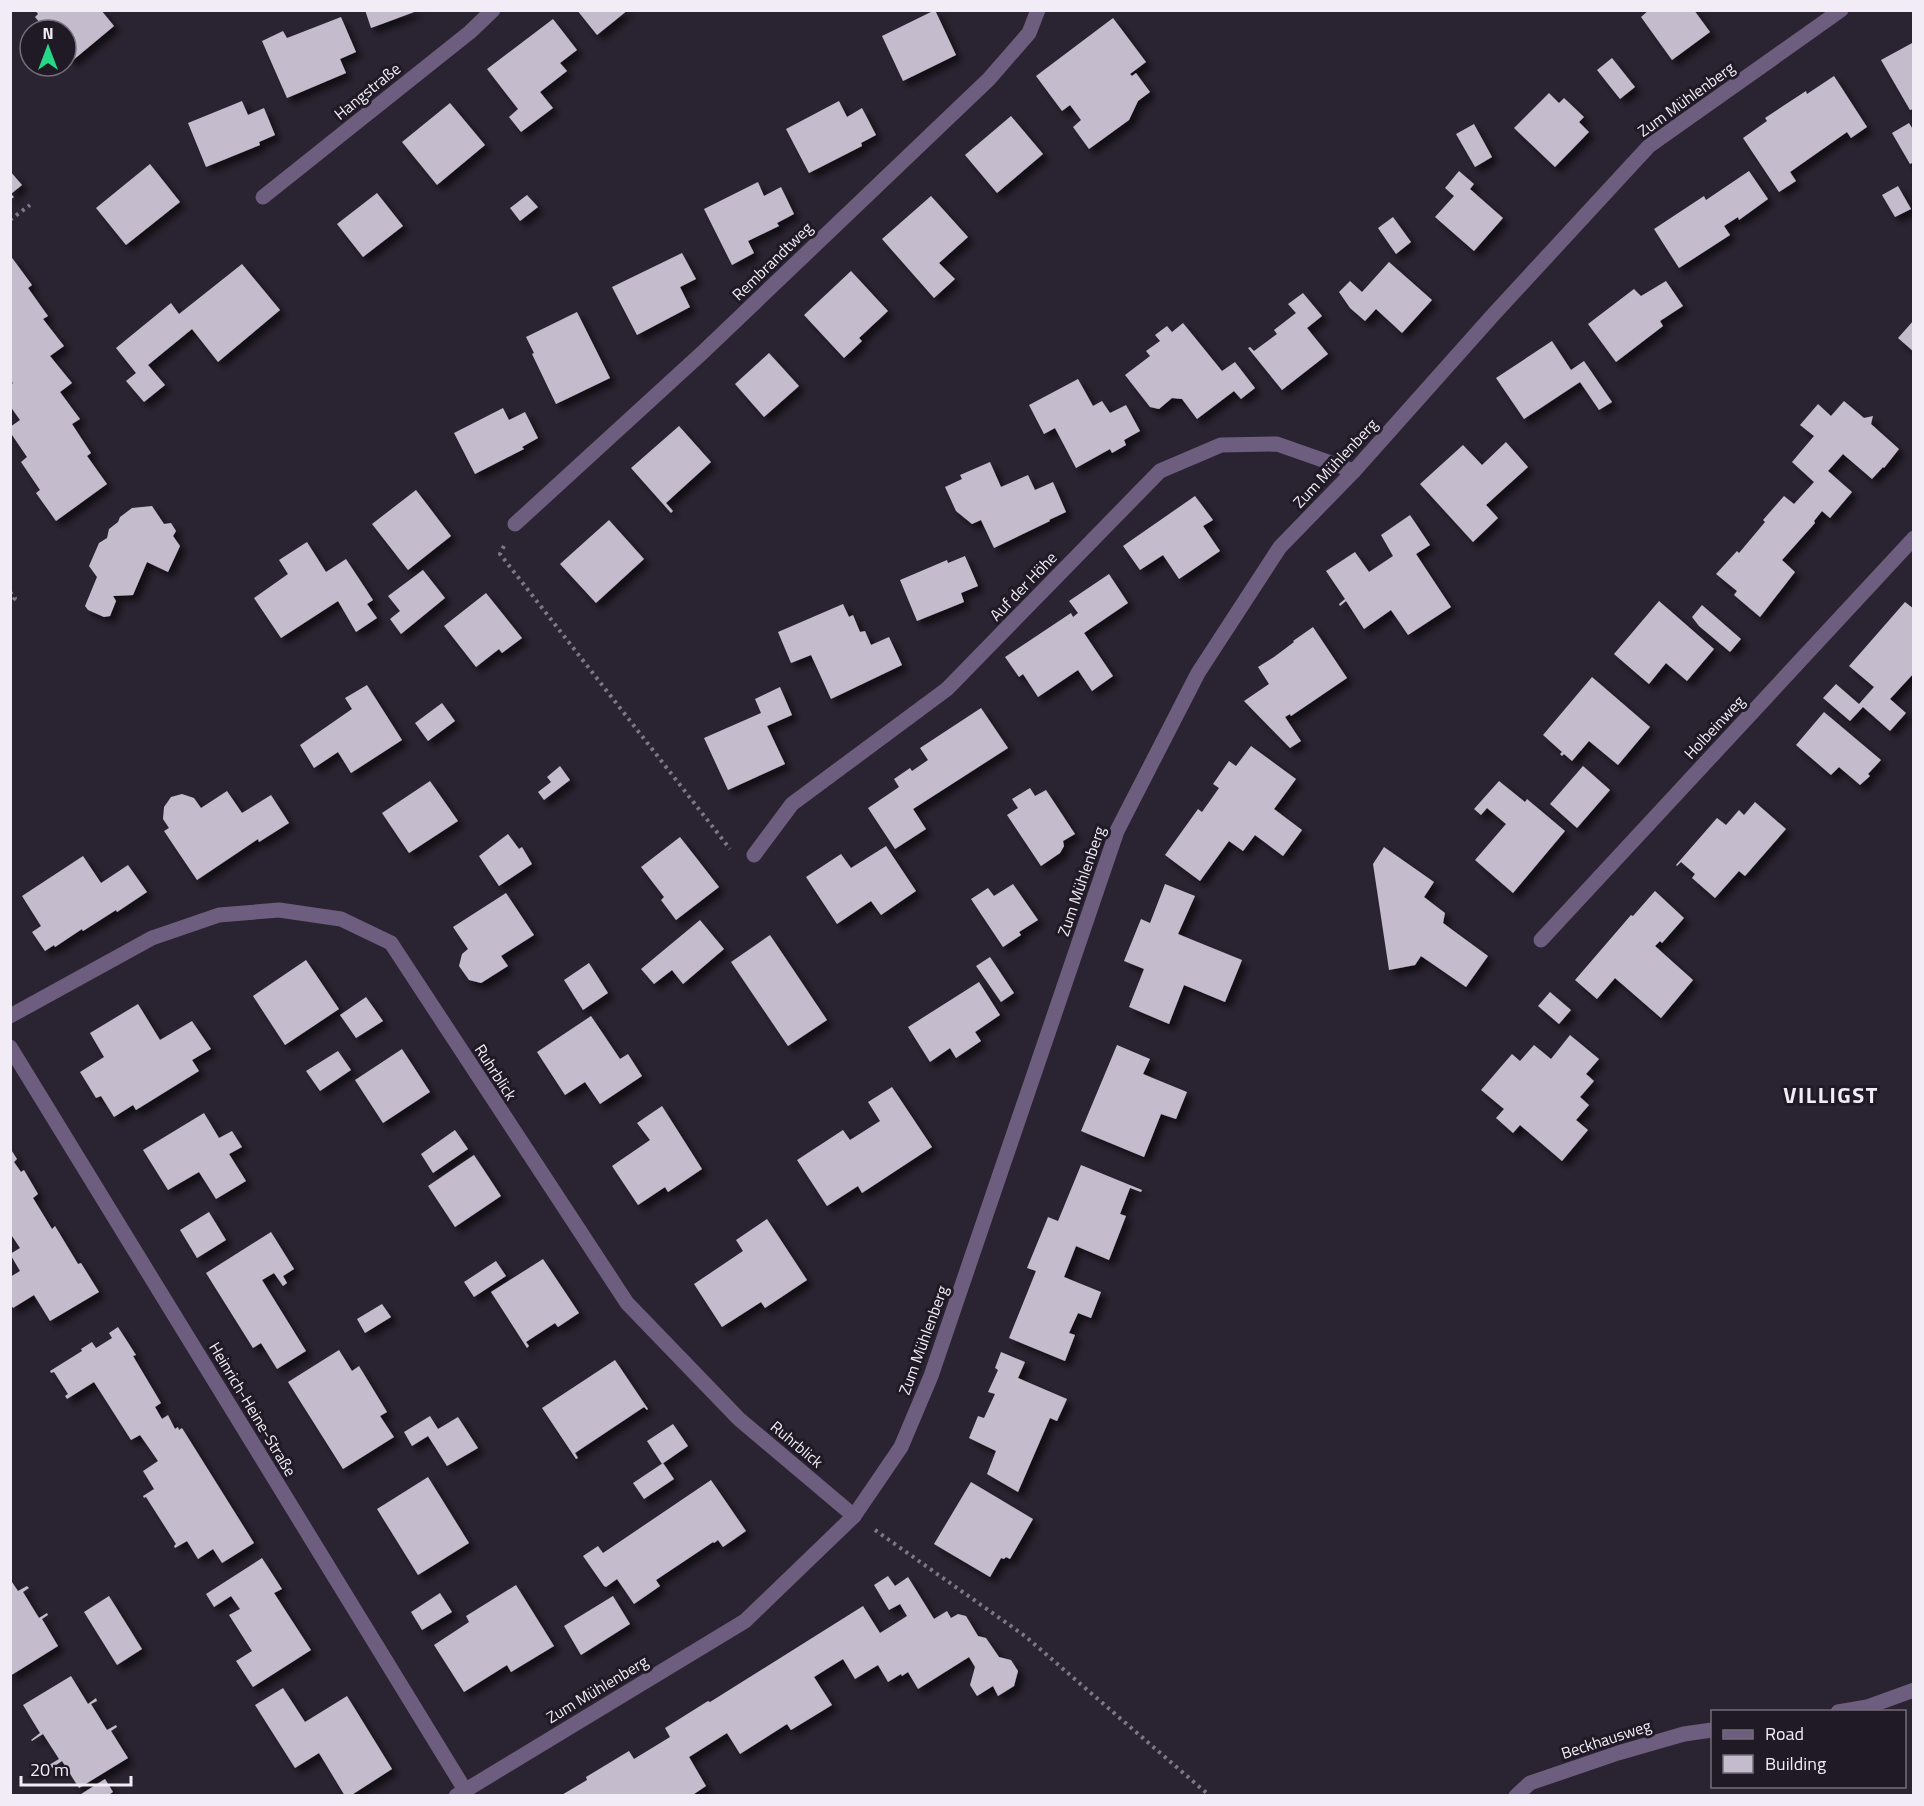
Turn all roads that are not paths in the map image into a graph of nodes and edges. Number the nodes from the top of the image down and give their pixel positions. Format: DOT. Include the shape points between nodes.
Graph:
graph roads {
  1 [pos="493,10"];
  2 [pos="1038,10"];
  3 [pos="1840,10"];
  4 [pos="262,197"];
  5 [pos="1354,471"];
  6 [pos="515,524"];
  7 [pos="1914,538"];
  8 [pos="754,855"];
  9 [pos="1541,940"];
  10 [pos="10,1016"];
  11 [pos="10,1047"];
  12 [pos="854,1516"];
  13 [pos="1914,1690"];
  14 [pos="1850,1710"];
  15 [pos="1711,1730"];
  16 [pos="460,1792"];
  17 [pos="1515,1796"];
  1 -- 4 [label="street, Hangstraße"];
  2 -- 6 [label="street, Rembrandtweg" via="1029,33 989,79"];
  3 -- 5 [label="street, Zum Mühlenberg" via="1649,146"];
  5 -- 8 [label="street, Auf der Höhe" via="1277,444 1221,445 1160,471 947,689 792,804"];
  5 -- 12 [label="street, Zum Mühlenberg" via="1280,547 1198,673 1116,831 931,1376 901,1447"];
  7 -- 9 [label="street, Holbeinweg"];
  10 -- 12 [label="street, Ruhrblick" via="152,938 219,915 279,910 341,919 391,943 627,1303 739,1419"];
  11 -- 16 [label="street, Heinrich-Heine-Straße"];
  12 -- 16 [label="street, Zum Mühlenberg" via="745,1621"];
  13 -- 14 [label="street"];
  15 -- 17 [label="street, Beckhausweg" via="1618,1753 1530,1784"];
}
